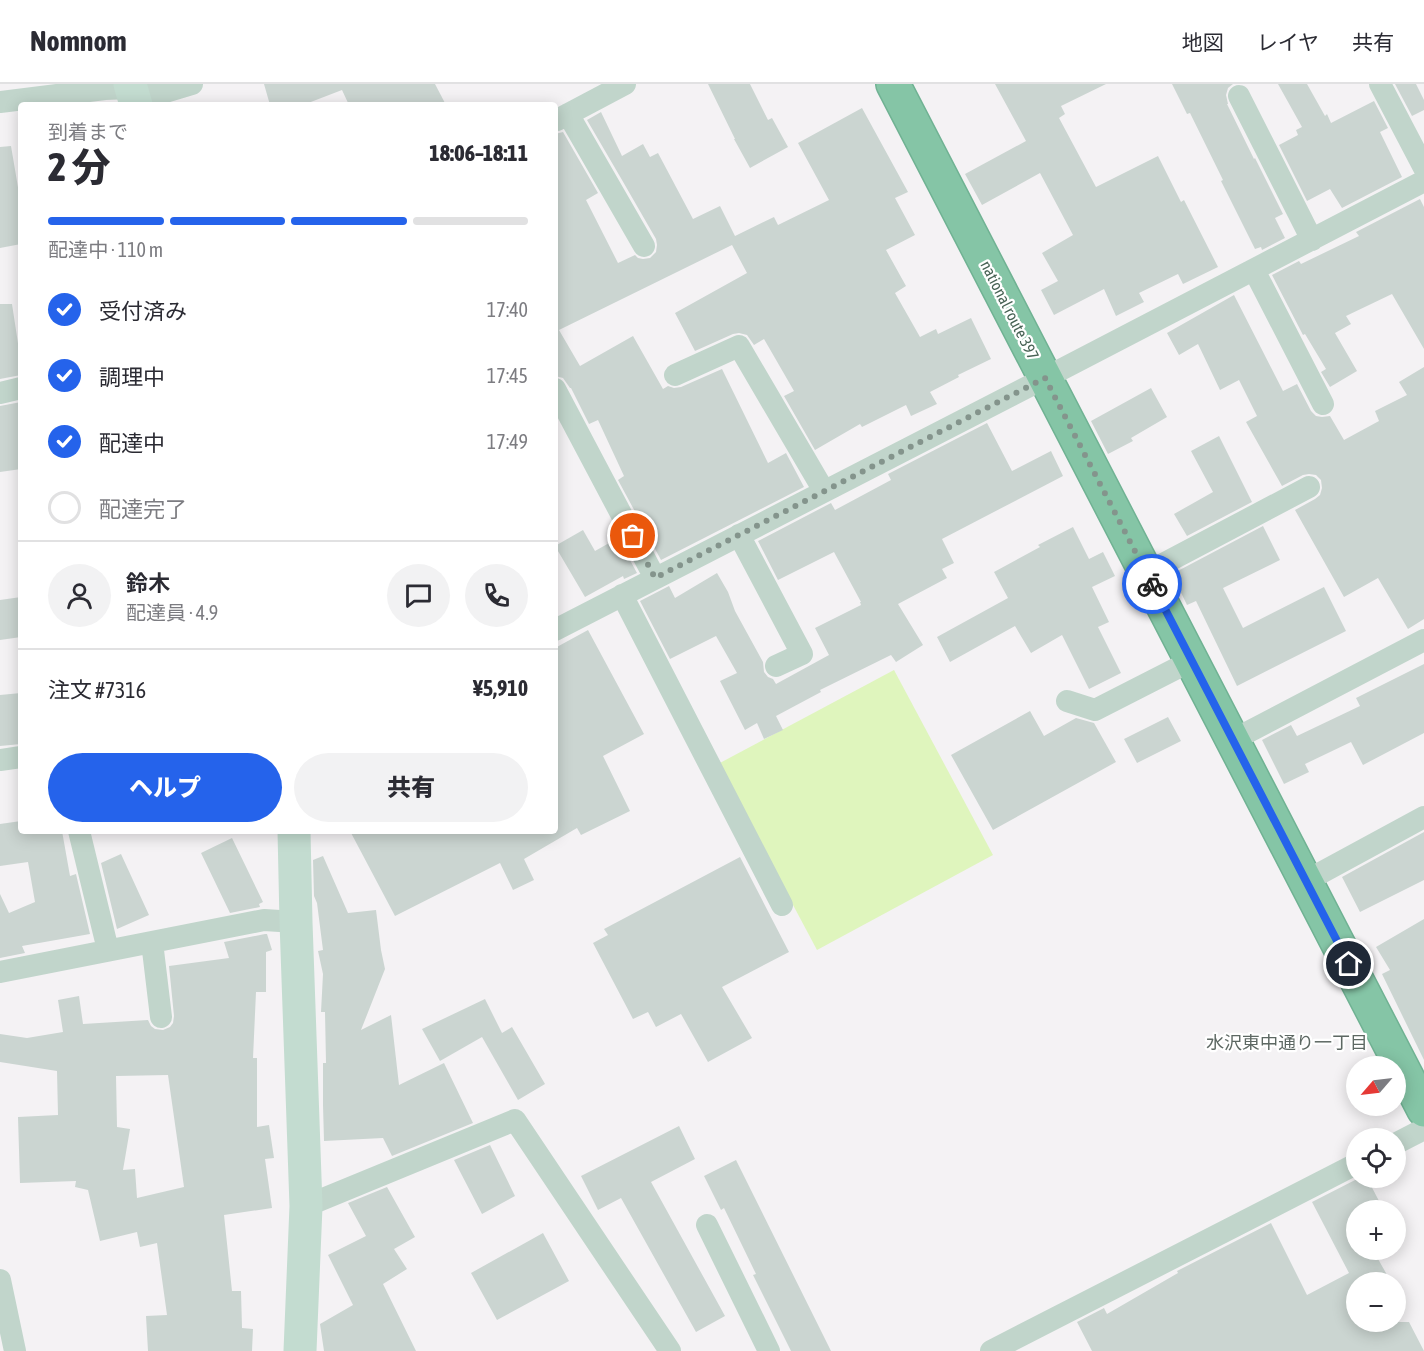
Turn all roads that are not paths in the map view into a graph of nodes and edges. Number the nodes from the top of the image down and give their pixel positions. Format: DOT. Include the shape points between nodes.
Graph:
graph roads {
  1 [pos="192,84"];
  2 [pos="625,84"];
  3 [pos="893,84"];
  4 [pos="1380,84"];
  5 [pos="133,92"];
  6 [pos="1239,96"];
  7 [pos="0,102"];
  8 [pos="562,117"];
  9 [pos="1423,180"];
  10 [pos="1312,240"];
  11 [pos="644,246"];
  12 [pos="1254,270"];
  13 [pos="675,375"];
  14 [pos="1045,378"];
  15 [pos="18,389"];
  16 [pos="0,393"];
  17 [pos="558,395"];
  18 [pos="1323,404"];
  19 [pos="1309,488"];
  20 [pos="824,491"];
  21 [pos="740,535"];
  22 [pos="1146,573"];
  23 [pos="655,578"];
  24 [pos="622,595"];
  25 [pos="558,628"];
  26 [pos="1424,640"];
  27 [pos="1191,661"];
  28 [pos="776,666"];
  29 [pos="1067,701"];
  30 [pos="1233,740"];
  31 [pos="18,757"];
  32 [pos="0,760"];
  33 [pos="1424,817"];
  34 [pos="80,834"];
  35 [pos="294,834"];
  36 [pos="1306,881"];
  37 [pos="782,905"];
  38 [pos="296,922"];
  39 [pos="152,942"];
  40 [pos="108,950"];
  41 [pos="0,972"];
  42 [pos="161,1017"];
  43 [pos="1424,1110"];
  44 [pos="1424,1129"];
  45 [pos="1406,1138"];
  46 [pos="1346,1169"];
  47 [pos="306,1206"];
  48 [pos="707,1225"];
  49 [pos="0,1280"];
  50 [pos="15,1351"];
  51 [pos="300,1351"];
  52 [pos="670,1351"];
  53 [pos="769,1351"];
  54 [pos="991,1351"];
  1 -- 5 [label="street" via="152,96"];
  2 -- 8 [label="street"];
  3 -- 14 [label="highway, national route 397"];
  4 -- 9 [label="street"];
  5 -- 7 [label="street" via="105,89"];
  6 -- 10 [label="street"];
  8 -- 11 [label="street"];
  9 -- 10 [label="street"];
  10 -- 12 [label="street"];
  12 -- 14 [label="street"];
  12 -- 18 [label="street"];
  13 -- 20 [label="street" via="739,346"];
  14 -- 20 [label="street"];
  14 -- 22 [label="highway, national route 397"];
  15 -- 16 [label="street"];
  17 -- 23 [label="street"];
  19 -- 22 [label="street"];
  20 -- 21 [label="street"];
  21 -- 23 [label="street"];
  21 -- 28 [label="street" via="802,654"];
  22 -- 27 [label="highway, national route 397"];
  23 -- 24 [label="street"];
  24 -- 25 [label="street"];
  24 -- 37 [label="street"];
  26 -- 30 [label="street"];
  27 -- 29 [label="street" via="1095,710"];
  27 -- 30 [label="highway, national route 397"];
  30 -- 36 [label="highway, national route 397"];
  31 -- 32 [label="street"];
  33 -- 36 [label="street"];
  34 -- 40 [label="street"];
  35 -- 38 [label="street"];
  36 -- 43 [label="highway, national route 397"];
  38 -- 39 [label="street" via="264,920"];
  38 -- 47 [label="street"];
  39 -- 40 [label="street"];
  39 -- 42 [label="street"];
  40 -- 41 [label="street"];
  44 -- 45 [label="street"];
  46 -- 54 [label="street"];
  47 -- 51 [label="street"];
  47 -- 52 [label="street" via="515,1120"];
  48 -- 53 [label="street"];
  49 -- 50 [label="street"];
}
